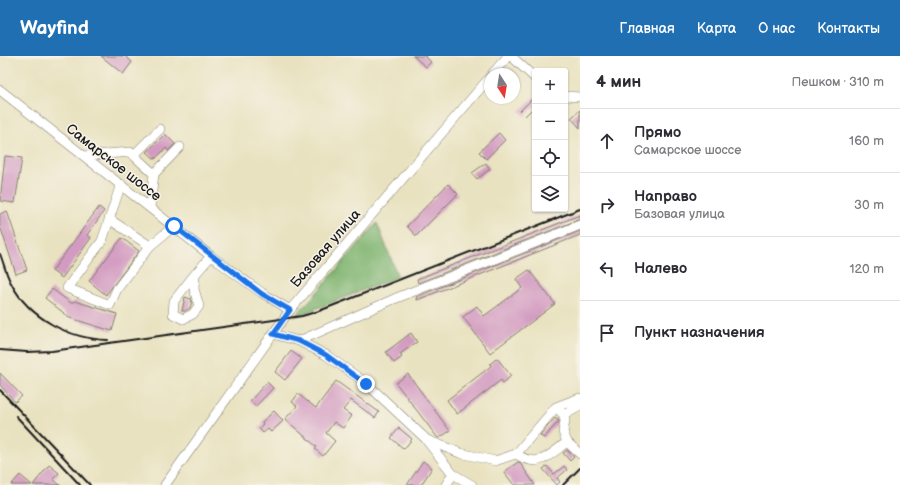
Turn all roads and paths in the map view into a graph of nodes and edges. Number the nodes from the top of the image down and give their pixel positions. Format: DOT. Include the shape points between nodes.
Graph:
graph roads {
  1 [pos="509,56"];
  2 [pos="498,68"];
  3 [pos="532,75"];
  4 [pos="484,84"];
  5 [pos="0,90"];
  6 [pos="568,96"];
  7 [pos="580,97"];
  8 [pos="160,129"];
  9 [pos="180,147"];
  10 [pos="134,155"];
  11 [pos="84,156"];
  12 [pos="154,174"];
  13 [pos="121,184"];
  14 [pos="150,207"];
  15 [pos="109,219"];
  16 [pos="580,225"];
  17 [pos="174,226"];
  18 [pos="150,246"];
  19 [pos="212,256"];
  20 [pos="195,274"];
  21 [pos="290,310"];
  22 [pos="273,334"];
  23 [pos="299,341"];
  24 [pos="580,398"];
  25 [pos="580,406"];
  26 [pos="556,407"];
  27 [pos="564,416"];
  28 [pos="427,440"];
  29 [pos="567,442"];
  30 [pos="516,454"];
  31 [pos="580,454"];
  32 [pos="453,474"];
  33 [pos="166,485"];
  34 [pos="446,485"];
  35 [pos="472,485"];
  1 -- 2 [label="street"];
  1 -- 3 [label="street"];
  4 -- 21 [label="street, Базовая улица"];
  5 -- 11 [label="street, Самарское шоссе"];
  6 -- 7 [label="street"];
  8 -- 10 [label="street"];
  9 -- 12 [label="street"];
  10 -- 11 [label="street" via="130,152"];
  10 -- 12 [label="street"];
  11 -- 13 [label="street, Самарское шоссе"];
  12 -- 14 [label="street"];
  13 -- 14 [label="street, Самарское шоссе"];
  13 -- 15 [label="street"];
  14 -- 17 [label="street, Самарское шоссе"];
  15 -- 18 [label="street"];
  15 -- 18 [label="street" via="102,241 67,288 110,304 117,289"];
  16 -- 23 [label="street" via="394,299"];
  17 -- 18 [label="street"];
  17 -- 19 [label="street, Самарское шоссе"];
  19 -- 20 [label="street"];
  19 -- 21 [label="street, Самарское шоссе" via="262,294"];
  21 -- 22 [label="street, Базовая улица"];
  22 -- 23 [label="street"];
  22 -- 33 [label="street, Базовая улица"];
  23 -- 28 [label="street" via="326,355 366,384"];
  24 -- 26 [label="street"];
  25 -- 27 [label="street"];
  26 -- 27 [label="street"];
  26 -- 30 [label="street"];
  27 -- 29 [label="street" via="566,421 563,432"];
  28 -- 30 [label="street" via="460,453 495,461"];
  28 -- 32 [label="street"];
  29 -- 30 [label="street" via="543,460 526,460"];
  29 -- 31 [label="street"];
  32 -- 34 [label="street"];
  32 -- 35 [label="street"];
}
